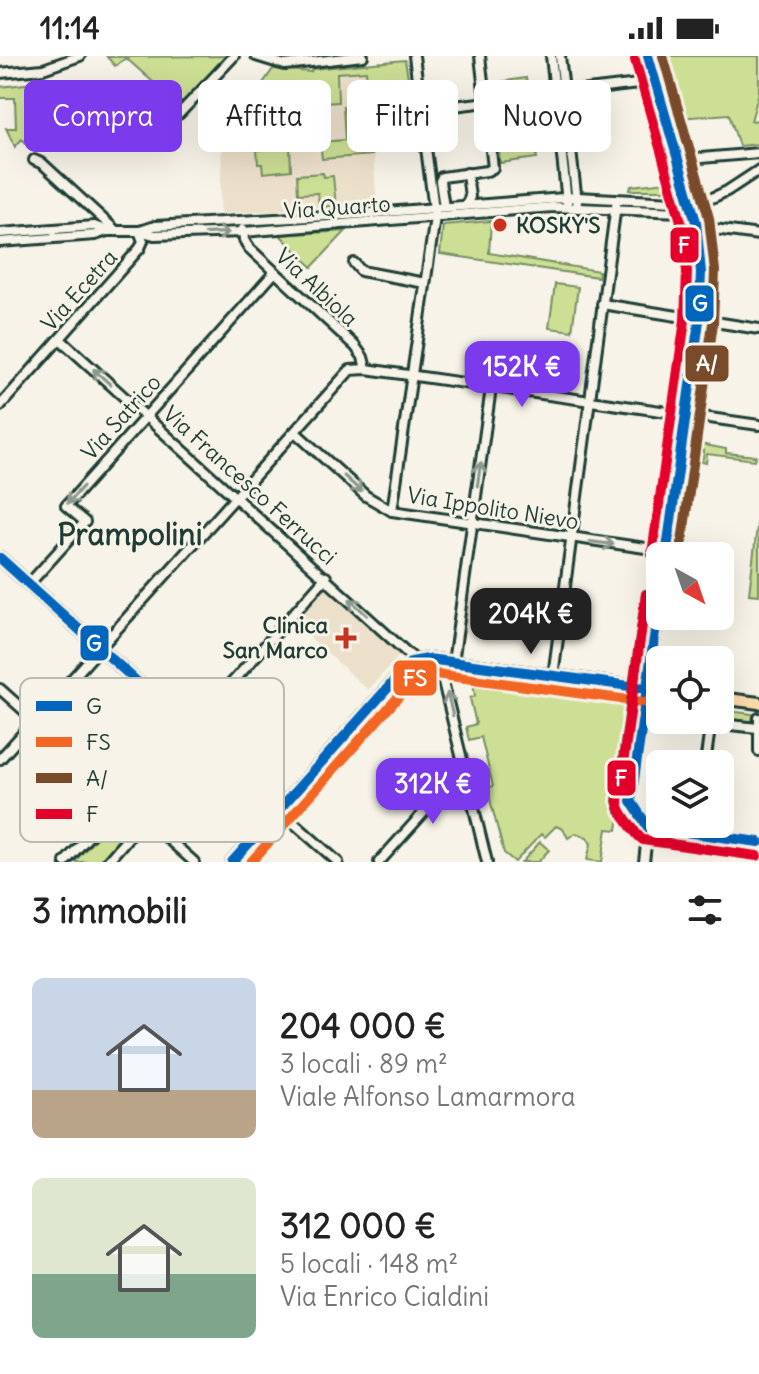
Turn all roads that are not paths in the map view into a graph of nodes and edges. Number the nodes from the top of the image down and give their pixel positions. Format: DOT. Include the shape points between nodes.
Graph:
graph roads {
  1 [pos="80,56"];
  2 [pos="234,56"];
  3 [pos="256,56"];
  4 [pos="363,56"];
  5 [pos="414,56"];
  6 [pos="480,56"];
  7 [pos="551,56"];
  8 [pos="560,56"];
  9 [pos="648,56"];
  10 [pos="0,73"];
  11 [pos="417,80"];
  12 [pos="483,80"];
  13 [pos="557,80"];
  14 [pos="560,80"];
  15 [pos="655,82"];
  16 [pos="611,87"];
  17 [pos="182,111"];
  18 [pos="425,152"];
  19 [pos="491,152"];
  20 [pos="564,152"];
  21 [pos="570,152"];
  22 [pos="759,153"];
  23 [pos="34,160"];
  24 [pos="678,160"];
  25 [pos="759,170"];
  26 [pos="467,173"];
  27 [pos="577,197"];
  28 [pos="567,202"];
  29 [pos="617,203"];
  30 [pos="466,205"];
  31 [pos="444,207"];
  32 [pos="577,207"];
  33 [pos="692,210"];
  34 [pos="433,213"];
  35 [pos="243,221"];
  36 [pos="112,231"];
  37 [pos="139,231"];
  38 [pos="243,232"];
  39 [pos="703,232"];
  40 [pos="0,233"];
  41 [pos="759,235"];
  42 [pos="0,242"];
  43 [pos="354,263"];
  44 [pos="275,272"];
  45 [pos="425,283"];
  46 [pos="602,304"];
  47 [pos="699,321"];
  48 [pos="759,329"];
  49 [pos="60,339"];
  50 [pos="366,369"];
  51 [pos="411,376"];
  52 [pos="491,388"];
  53 [pos="589,401"];
  54 [pos="0,406"];
  55 [pos="684,415"];
  56 [pos="146,416"];
  57 [pos="759,425"];
  58 [pos="295,432"];
  59 [pos="237,498"];
  60 [pos="392,511"];
  61 [pos="472,524"];
  62 [pos="570,539"];
  63 [pos="667,542"];
  64 [pos="646,550"];
  65 [pos="1,559"];
  66 [pos="326,577"];
  67 [pos="29,584"];
  68 [pos="100,649"];
  69 [pos="415,660"];
  70 [pos="438,661"];
  71 [pos="453,663"];
  72 [pos="553,676"];
  73 [pos="74,678"];
  74 [pos="132,678"];
  75 [pos="234,678"];
  76 [pos="443,678"];
  77 [pos="646,688"];
  78 [pos="0,689"];
  79 [pos="734,700"];
  80 [pos="759,703"];
  81 [pos="20,706"];
  82 [pos="759,718"];
  83 [pos="734,724"];
  84 [pos="758,728"];
  85 [pos="20,737"];
  86 [pos="759,751"];
  87 [pos="0,759"];
  88 [pos="464,768"];
  89 [pos="284,802"];
  90 [pos="284,814"];
  91 [pos="646,820"];
  92 [pos="734,836"];
  93 [pos="647,838"];
  94 [pos="83,842"];
  95 [pos="124,842"];
  96 [pos="172,842"];
  97 [pos="249,842"];
  98 [pos="759,842"];
  99 [pos="65,862"];
  100 [pos="107,862"];
  101 [pos="194,862"];
  102 [pos="232,862"];
  103 [pos="338,862"];
  104 [pos="379,862"];
  105 [pos="487,862"];
  106 [pos="644,862"];
  1 -- 10 [label="street" via="43,69"];
  2 -- 17 [label="street"];
  3 -- 4 [label="street" via="285,65"];
  5 -- 11 [label="street"];
  6 -- 12 [label="street"];
  7 -- 13 [label="street"];
  8 -- 14 [label="street"];
  9 -- 15 [label="main road"];
  15 -- 16 [label="street"];
  15 -- 24 [label="main road"];
  18 -- 34 [label="street"];
  19 -- 26 [label="street" via="493,168"];
  20 -- 28 [label="street"];
  21 -- 27 [label="street"];
  22 -- 24 [label="street"];
  23 -- 36 [label="street"];
  24 -- 33 [label="main road"];
  25 -- 33 [label="street"];
  26 -- 30 [label="street"];
  26 -- 31 [label="street" via="440,179"];
  27 -- 28 [label="street, Via Quarto"];
  27 -- 29 [label="street, Via Quarto"];
  27 -- 32 [label="street"];
  28 -- 30 [label="street, Via Quarto"];
  28 -- 32 [label="street, Via Quarto"];
  28 -- 34 [label="street, Via Quarto"];
  29 -- 32 [label="street, Via Quarto"];
  29 -- 33 [label="street, Via Quarto" via="674,202"];
  29 -- 46 [label="street"];
  30 -- 31 [label="street, Via Quarto"];
  31 -- 34 [label="street"];
  33 -- 39 [label="main road"];
  34 -- 35 [label="street, Via Quarto"];
  34 -- 38 [label="street, Via Quarto"];
  34 -- 45 [label="street"];
  35 -- 37 [label="street, Via Quarto"];
  35 -- 38 [label="street"];
  36 -- 37 [label="street, Via Quarto"];
  36 -- 40 [label="street, Via Quarto" via="94,226"];
  36 -- 42 [label="street, Via Quarto"];
  37 -- 38 [label="street, Via Quarto, one-way"];
  37 -- 49 [label="street, Via Ecetra" via="140,248"];
  38 -- 44 [label="street, Via Albiola" via="246,244"];
  39 -- 41 [label="street"];
  39 -- 47 [label="main road"];
  43 -- 45 [label="street" via="361,271"];
  44 -- 50 [label="street, Via Albiola" via="360,351"];
  44 -- 56 [label="street, Via Satrico"];
  45 -- 51 [label="street"];
  46 -- 47 [label="street"];
  46 -- 53 [label="street"];
  47 -- 48 [label="street"];
  47 -- 55 [label="main road"];
  49 -- 54 [label="street, Via Ecetra"];
  56 -- 49 [label="street, Via Francesco Ferrucci, one-way"];
  50 -- 51 [label="street"];
  50 -- 58 [label="street" via="348,372"];
  51 -- 52 [label="street"];
  51 -- 60 [label="street"];
  52 -- 53 [label="street"];
  61 -- 52 [label="street, one-way"];
  53 -- 55 [label="street"];
  53 -- 62 [label="street"];
  55 -- 57 [label="street"];
  55 -- 63 [label="main road"];
  56 -- 59 [label="street, Via Francesco Ferrucci"];
  56 -- 67 [label="street, Via Satrico, one-way" via="66,506 85,522"];
  58 -- 59 [label="street"];
  58 -- 60 [label="street, Via Ippolito Nievo, one-way" via="366,496"];
  59 -- 66 [label="street, Via Francesco Ferrucci"];
  59 -- 68 [label="street"];
  60 -- 61 [label="street, Via Ippolito Nievo"];
  61 -- 62 [label="street, Via Ippolito Nievo"];
  61 -- 71 [label="street"];
  62 -- 64 [label="street, Via Ippolito Nievo, one-way"];
  62 -- 72 [label="street"];
  65 -- 67 [label="main road"];
  69 -- 66 [label="street, Via Francesco Ferrucci, one-way"];
  66 -- 75 [label="street"];
  67 -- 68 [label="main road"];
  68 -- 73 [label="street"];
  68 -- 74 [label="main road"];
  69 -- 70 [label="main road"];
  69 -- 89 [label="main road"];
  70 -- 71 [label="main road"];
  70 -- 76 [label="street"];
  71 -- 72 [label="main road"];
  71 -- 76 [label="street"];
  72 -- 77 [label="main road"];
  88 -- 76 [label="street, one-way"];
  77 -- 91 [label="street" via="631,801"];
  78 -- 81 [label="street"];
  79 -- 80 [label="main road"];
  82 -- 84 [label="street"];
  83 -- 84 [label="street"];
  84 -- 86 [label="street"];
  85 -- 87 [label="street"];
  88 -- 104 [label="street"];
  88 -- 105 [label="street"];
  90 -- 103 [label="street"];
  92 -- 98 [label="street"];
  93 -- 106 [label="street"];
  94 -- 99 [label="street"];
  95 -- 100 [label="street"];
  96 -- 101 [label="street"];
  97 -- 102 [label="main road"];
}
